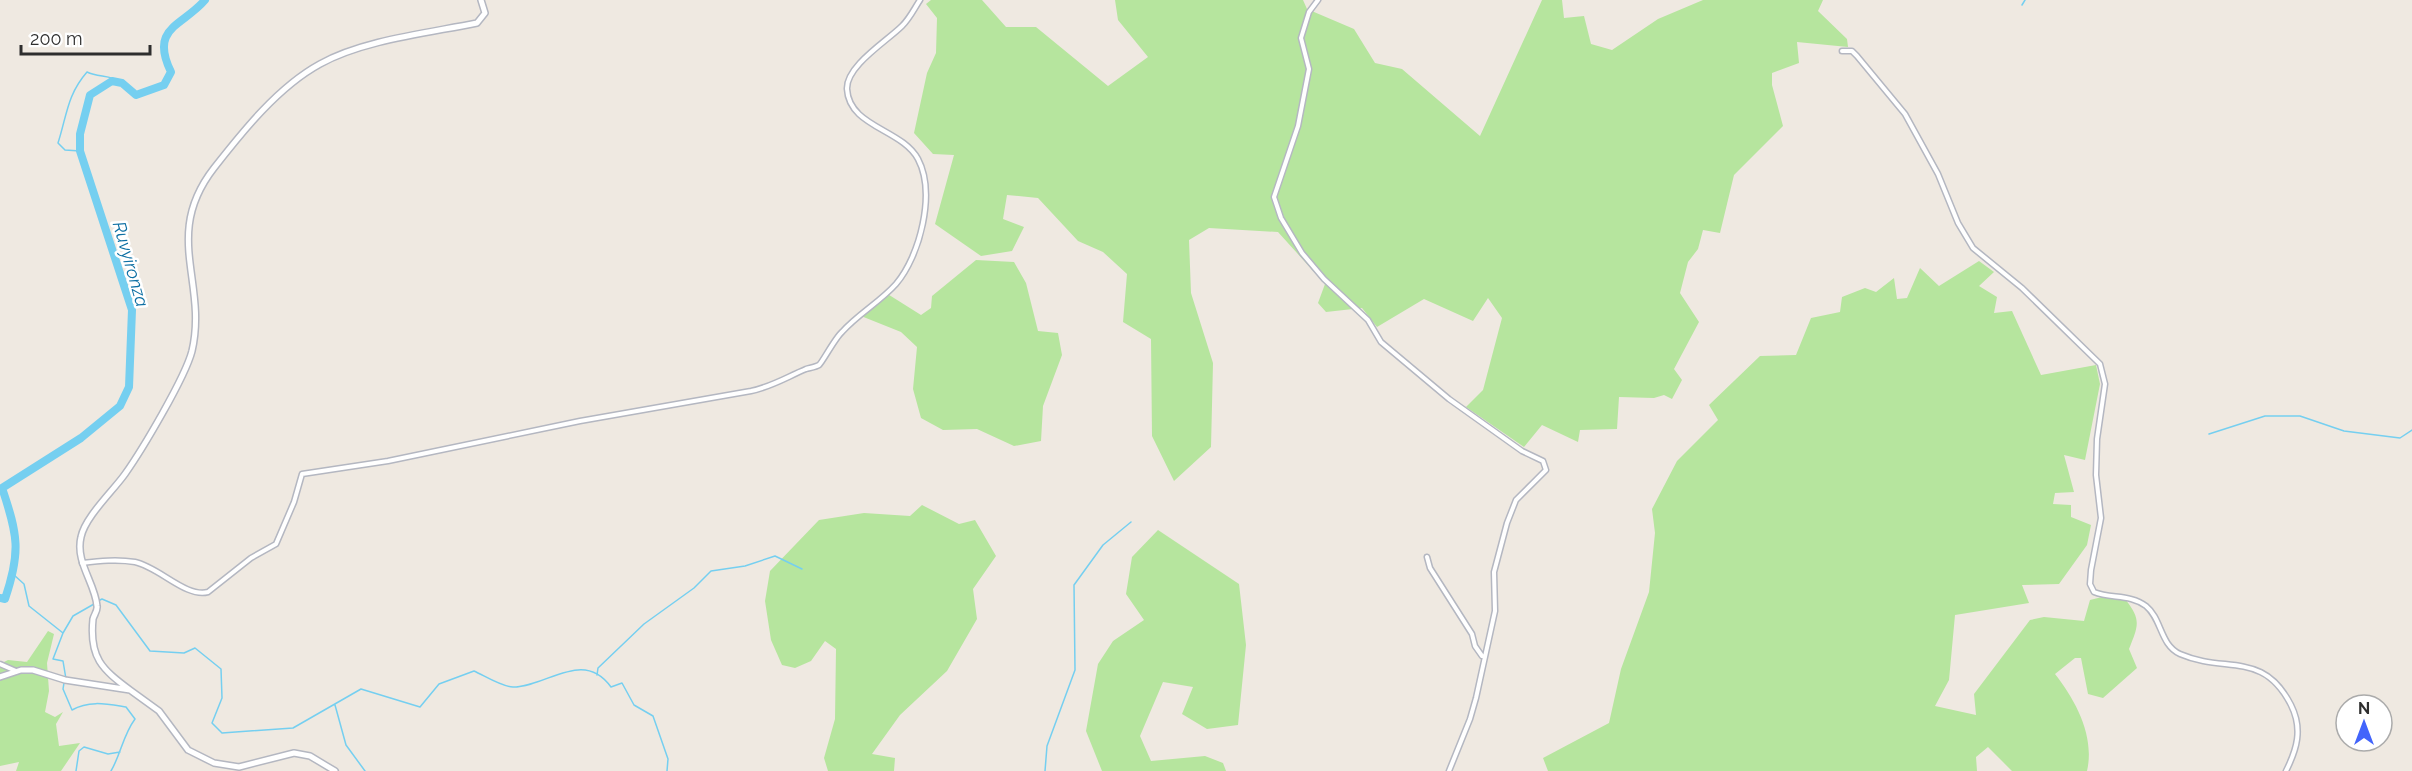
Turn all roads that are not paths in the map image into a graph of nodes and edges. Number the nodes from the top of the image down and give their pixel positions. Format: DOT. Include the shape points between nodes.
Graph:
graph roads {
  1 [pos="482,0"];
  2 [pos="920,0"];
  3 [pos="1318,0"];
  4 [pos="1842,51"];
  5 [pos="1427,557"];
  6 [pos="82,563"];
  7 [pos="1483,657"];
  8 [pos="0,664"];
  9 [pos="17,672"];
  10 [pos="0,677"];
  11 [pos="130,690"];
  12 [pos="335,771"];
  13 [pos="1449,771"];
  14 [pos="2286,771"];
  1 -- 6 [label="street" via="484,13 477,23 366,47 319,64 277,96 214,168 193,203 188,224 195,330 189,360 134,461 81,535"];
  2 -- 6 [label="street" via="903,25 859,64 847,88 860,116 894,135 919,161 924,183 924,221 915,251 900,279 843,330 819,365 744,393 302,474 276,543 208,592 192,591 135,562"];
  3 -- 7 [label="street" via="1309,12 1301,38 1309,69 1298,126 1274,197 1281,218 1302,253 1368,320 1381,342 1449,399 1522,451 1543,461 1546,470 1516,500 1507,523 1494,572 1495,611"];
  4 -- 14 [label="street" via="1852,51 1857,56 1905,114 1972,248 2022,288 2100,364 2105,384 2097,439 2101,518 2091,570 2094,592 2130,598 2148,608 2167,643 2179,654 2251,668 2271,678 2287,698 2298,726 2296,746"];
  5 -- 7 [label="street"];
  6 -- 11 [label="street" via="96,603 93,626 100,665"];
  7 -- 13 [label="street" via="1470,719"];
  8 -- 9 [label="street"];
  9 -- 10 [label="street"];
  9 -- 11 [label="street" via="33,670 65,680"];
  11 -- 12 [label="street" via="159,711 188,750 214,763 239,767 294,753 316,758"];
}
